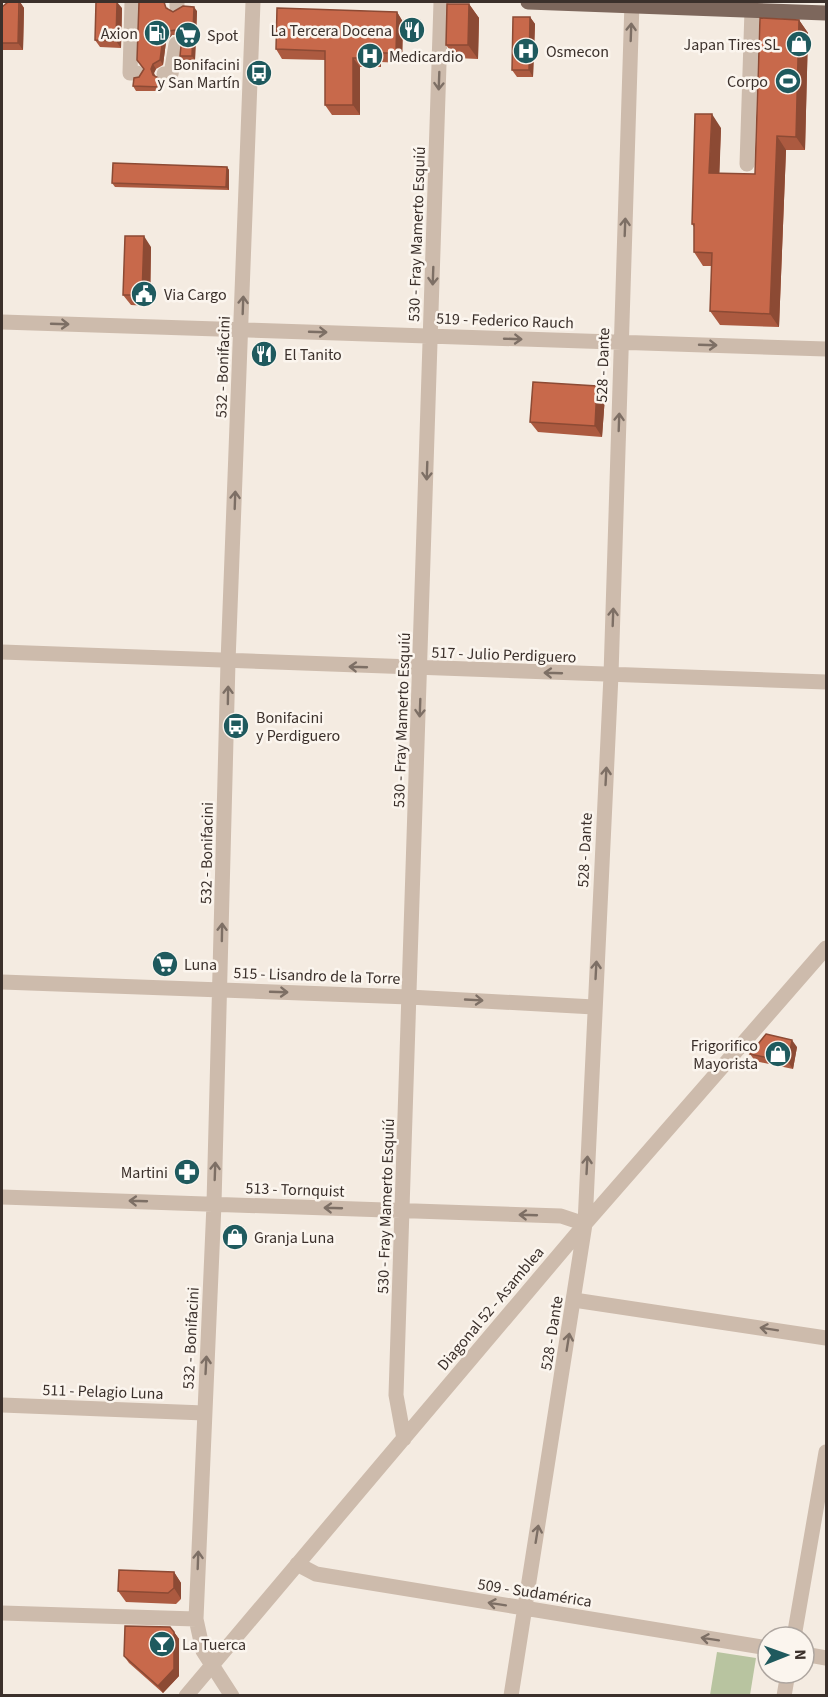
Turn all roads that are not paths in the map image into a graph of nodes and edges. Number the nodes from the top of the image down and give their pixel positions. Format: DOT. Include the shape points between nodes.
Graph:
graph roads {
  1 [pos="132,2"];
  2 [pos="253,2"];
  3 [pos="441,2"];
  4 [pos="528,2"];
  5 [pos="632,4"];
  6 [pos="752,10"];
  7 [pos="826,13"];
  8 [pos="176,44"];
  9 [pos="137,73"];
  10 [pos="164,74"];
  11 [pos="747,164"];
  12 [pos="2,322"];
  13 [pos="242,329"];
  14 [pos="431,336"];
  15 [pos="621,342"];
  16 [pos="826,349"];
  17 [pos="2,652"];
  18 [pos="228,662"];
  19 [pos="421,669"];
  20 [pos="611,675"];
  21 [pos="826,682"];
  22 [pos="826,948"];
  23 [pos="2,982"];
  24 [pos="221,990"];
  25 [pos="409,997"];
  26 [pos="594,1007"];
  27 [pos="2,1197"];
  28 [pos="214,1204"];
  29 [pos="403,1210"];
  30 [pos="585,1224"];
  31 [pos="574,1300"];
  32 [pos="826,1338"];
  33 [pos="2,1405"];
  34 [pos="204,1413"];
  35 [pos="404,1438"];
  36 [pos="826,1452"];
  37 [pos="297,1564"];
  38 [pos="525,1608"];
  39 [pos="2,1613"];
  40 [pos="196,1619"];
  41 [pos="796,1625"];
  42 [pos="756,1646"];
  43 [pos="212,1666"];
  44 [pos="186,1695"];
  45 [pos="232,1695"];
  46 [pos="511,1695"];
  1 -- 9 [label="street" via="130,73"];
  13 -- 2 [label="street, 532 - Bonifacini, one-way"];
  3 -- 14 [label="street, 530 - Fray Mamerto Esquiú, one-way"];
  4 -- 5 [label="main road"];
  5 -- 6 [label="main road"];
  15 -- 5 [label="street, 528 - Dante, one-way"];
  6 -- 7 [label="main road"];
  6 -- 11 [label="street"];
  8 -- 10 [label="street" via="171,74"];
  12 -- 13 [label="street, 519 - Federico Rauch, one-way"];
  13 -- 14 [label="street, 519 - Federico Rauch, one-way"];
  18 -- 13 [label="street, 532 - Bonifacini, one-way"];
  14 -- 15 [label="street, 519 - Federico Rauch, one-way"];
  14 -- 19 [label="street, 530 - Fray Mamerto Esquiú, one-way"];
  15 -- 16 [label="street, 519 - Federico Rauch, one-way"];
  20 -- 15 [label="street, 528 - Dante, one-way"];
  17 -- 18 [label="street, 517 - Julio Perdiguero"];
  19 -- 18 [label="street, 517 - Julio Perdiguero, one-way"];
  24 -- 18 [label="street, 532 - Bonifacini, one-way"];
  20 -- 19 [label="street, 517 - Julio Perdiguero, one-way"];
  19 -- 25 [label="street, 530 - Fray Mamerto Esquiú, one-way"];
  20 -- 21 [label="street, 517 - Julio Perdiguero"];
  26 -- 20 [label="street, 528 - Dante, one-way"];
  22 -- 30 [label="street, Diagonal 52 - Asamblea"];
  23 -- 24 [label="street, 515 - Lisandro de la Torre"];
  24 -- 25 [label="street, 515 - Lisandro de la Torre, one-way"];
  28 -- 24 [label="street, 532 - Bonifacini, one-way"];
  25 -- 26 [label="street, 515 - Lisandro de la Torre, one-way"];
  25 -- 29 [label="street, 530 - Fray Mamerto Esquiú"];
  30 -- 26 [label="street, 528 - Dante, one-way"];
  28 -- 27 [label="street, 513 - Tornquist, one-way"];
  29 -- 28 [label="street, 513 - Tornquist, one-way"];
  34 -- 28 [label="street, 532 - Bonifacini, one-way"];
  30 -- 29 [label="street, 513 - Tornquist, one-way" via="569,1217"];
  29 -- 35 [label="street, 530 - Fray Mamerto Esquiú" via="396,1395"];
  30 -- 31 [label="street, 528 - Dante"];
  30 -- 35 [label="street, Diagonal 52 - Asamblea"];
  32 -- 31 [label="street, one-way"];
  38 -- 31 [label="street, 528 - Dante, one-way"];
  33 -- 34 [label="street, 511 - Pelagio Luna"];
  40 -- 34 [label="street, 532 - Bonifacini, one-way"];
  35 -- 37 [label="street, Diagonal 52 - Asamblea"];
  36 -- 41 [label="street"];
  38 -- 37 [label="street, 509 - Sudamérica, one-way" via="316,1574"];
  37 -- 43 [label="street, Diagonal 52 - Asamblea"];
  42 -- 38 [label="street, 509 - Sudamérica, one-way"];
  38 -- 46 [label="street, 528 - Dante"];
  39 -- 40 [label="street"];
  40 -- 43 [label="street, 532 - Bonifacini" via="203,1651"];
  43 -- 44 [label="street, Diagonal 52 - Asamblea"];
  43 -- 45 [label="street, 532 - Bonifacini"];
}
